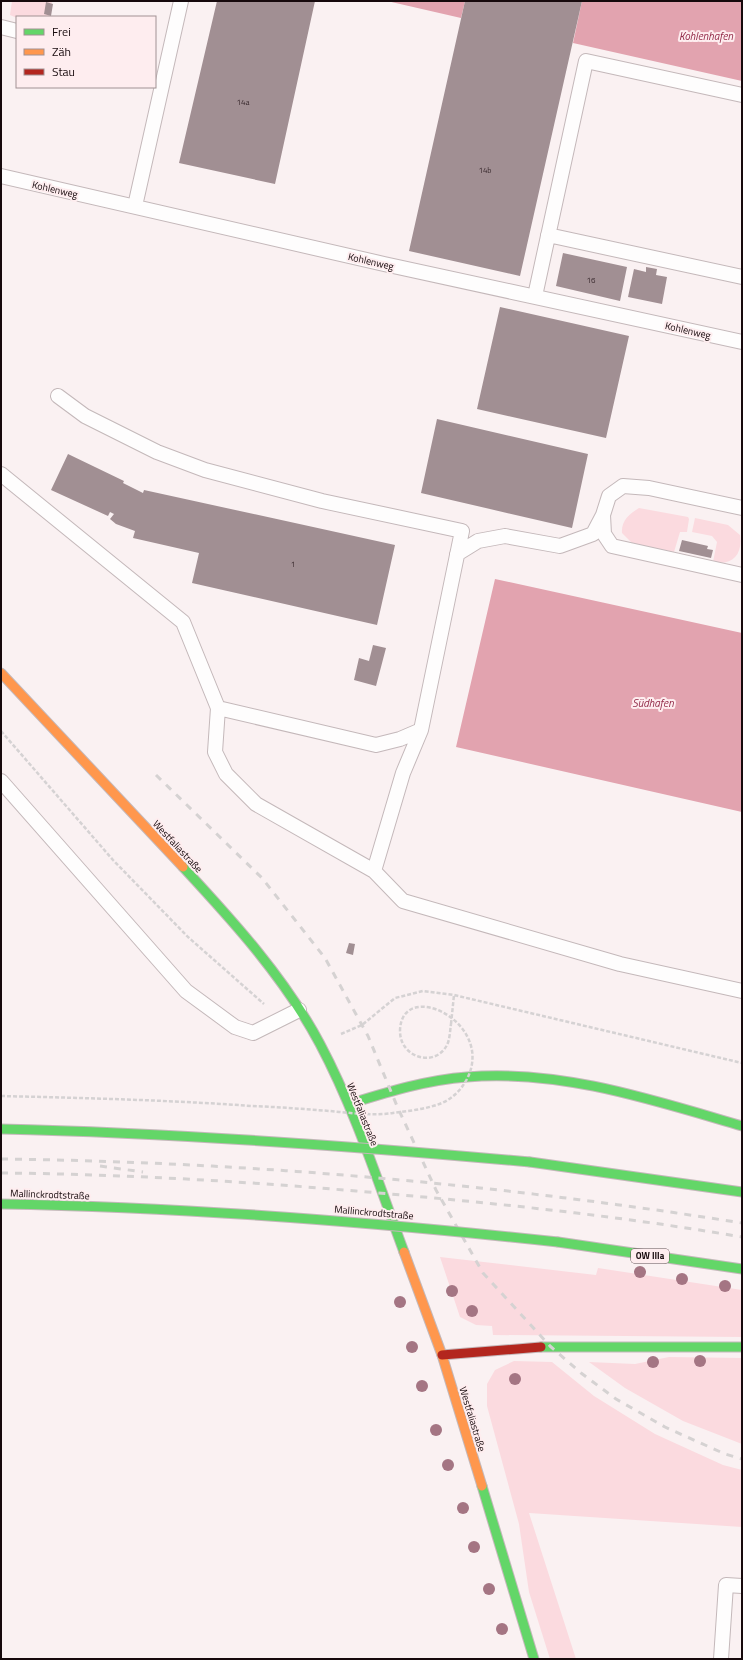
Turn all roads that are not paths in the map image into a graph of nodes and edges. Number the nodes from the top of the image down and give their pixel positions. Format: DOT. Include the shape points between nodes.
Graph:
graph roads {
  1 [pos="181,1"];
  2 [pos="1,27"];
  3 [pos="16,31"];
  4 [pos="742,95"];
  5 [pos="1,176"];
  6 [pos="135,206"];
  7 [pos="548,234"];
  8 [pos="742,277"];
  9 [pos="535,296"];
  10 [pos="742,342"];
  11 [pos="58,396"];
  12 [pos="1,474"];
  13 [pos="742,508"];
  14 [pos="603,515"];
  15 [pos="457,554"];
  16 [pos="742,575"];
  17 [pos="1,673"];
  18 [pos="218,708"];
  19 [pos="421,730"];
  20 [pos="1,781"];
  21 [pos="374,871"];
  22 [pos="742,991"];
  23 [pos="299,1010"];
  24 [pos="349,1104"];
  25 [pos="742,1126"];
  26 [pos="1,1129"];
  27 [pos="742,1192"];
  28 [pos="1,1204"];
  29 [pos="742,1269"];
  30 [pos="742,1347"];
  31 [pos="442,1355"];
  32 [pos="742,1586"];
  33 [pos="534,1659"];
  34 [pos="721,1659"];
  1 -- 6 [label="lane"];
  2 -- 3 [label="lane"];
  4 -- 7 [label="lane" via="586,61"];
  5 -- 6 [label="lane, Kohlenweg"];
  6 -- 9 [label="lane, Kohlenweg"];
  7 -- 8 [label="lane"];
  7 -- 9 [label="lane"];
  9 -- 10 [label="lane, Kohlenweg"];
  11 -- 15 [label="lane" via="85,416 157,452 205,470 322,501 462,532"];
  12 -- 18 [label="lane" via="183,622"];
  13 -- 14 [label="lane" via="649,488 623,486 609,496"];
  14 -- 15 [label="lane" via="593,534 560,546 505,536 478,541"];
  14 -- 16 [label="lane" via="604,534 612,546"];
  15 -- 19 [label="lane"];
  17 -- 23 [label="main road, Westfaliastraße" via="219,906 282,983"];
  18 -- 19 [label="lane" via="376,746"];
  18 -- 21 [label="lane" via="215,752 226,774 256,804"];
  19 -- 21 [label="lane" via="403,773"];
  20 -- 23 [label="lane" via="186,991 235,1027 253,1033"];
  21 -- 22 [label="lane" via="403,902 620,964"];
  23 -- 24 [label="main road, Westfaliastraße" via="319,1043"];
  24 -- 25 [label="main road" via="438,1081 499,1075 560,1081 634,1096"];
  24 -- 31 [label="main road, Westfaliastraße"];
  26 -- 27 [label="main road, bridge" via="260,1139 530,1162"];
  28 -- 29 [label="main road, Mallinckrodtstraße / OW IIIa, bridge" via="292,1216 558,1242"];
  30 -- 31 [label="main road" via="550,1346"];
  31 -- 33 [label="main road, Westfaliastraße"];
  32 -- 34 [label="lane" via="726,1585"];
}
